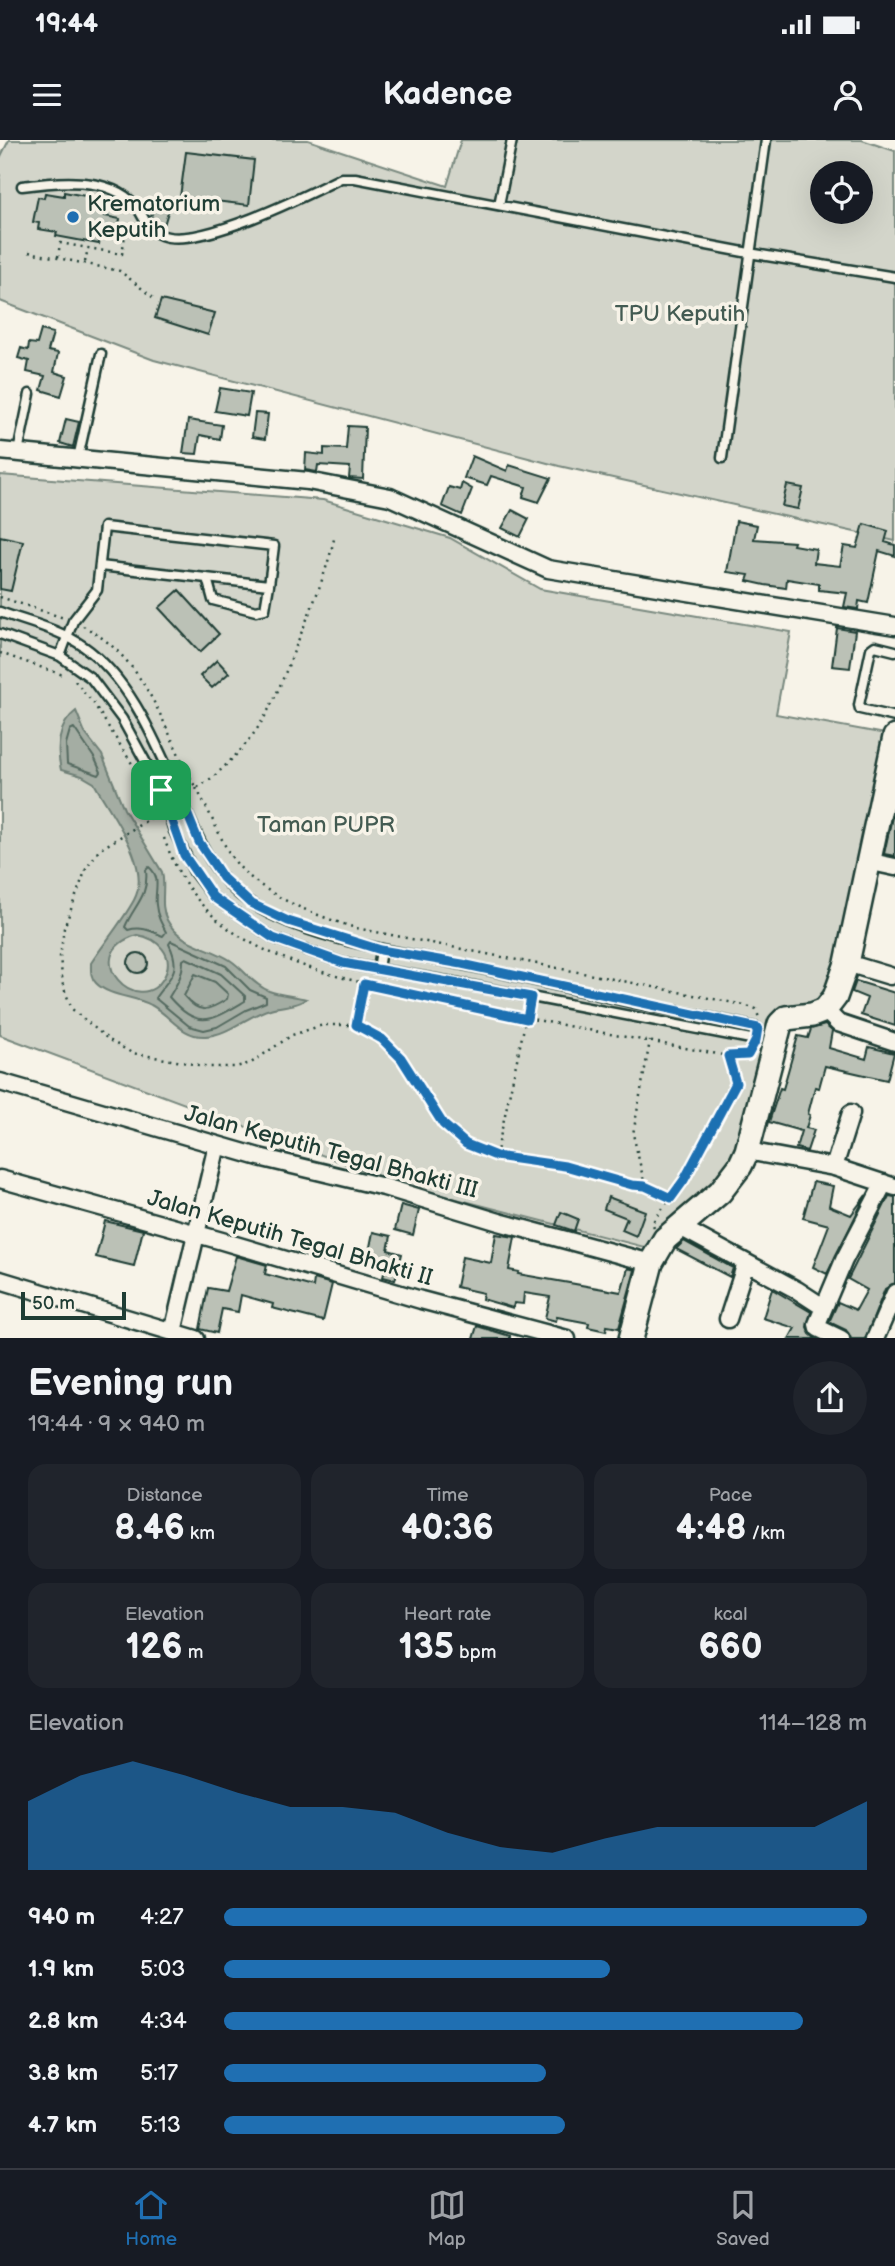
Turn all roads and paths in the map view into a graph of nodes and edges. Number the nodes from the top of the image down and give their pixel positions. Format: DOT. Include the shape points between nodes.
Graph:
graph roads {
  1 [pos="512,140"];
  2 [pos="766,140"];
  3 [pos="22,186"];
  4 [pos="499,205"];
  5 [pos="150,228"];
  6 [pos="88,248"];
  7 [pos="29,252"];
  8 [pos="749,253"];
  9 [pos="58,258"];
  10 [pos="85,263"];
  11 [pos="895,277"];
  12 [pos="156,300"];
  13 [pos="101,354"];
  14 [pos="30,394"];
  15 [pos="0,451"];
  16 [pos="18,452"];
  17 [pos="78,458"];
  18 [pos="722,458"];
  19 [pos="334,539"];
  20 [pos="100,566"];
  21 [pos="207,578"];
  22 [pos="269,585"];
  23 [pos="0,597"];
  24 [pos="0,612"];
  25 [pos="73,621"];
  26 [pos="895,626"];
  27 [pos="0,634"];
  28 [pos="66,635"];
  29 [pos="895,652"];
  30 [pos="0,653"];
  31 [pos="61,656"];
  32 [pos="895,718"];
  33 [pos="894,746"];
  34 [pos="138,773"];
  35 [pos="144,782"];
  36 [pos="175,784"];
  37 [pos="197,788"];
  38 [pos="161,790"];
  39 [pos="160,825"];
  40 [pos="138,826"];
  41 [pos="163,835"];
  42 [pos="867,862"];
  43 [pos="895,867"];
  44 [pos="381,950"];
  45 [pos="847,963"];
  46 [pos="378,969"];
  47 [pos="890,976"];
  48 [pos="364,984"];
  49 [pos="531,997"];
  50 [pos="640,1004"];
  51 [pos="825,1010"];
  52 [pos="640,1018"];
  53 [pos="527,1019"];
  54 [pos="356,1025"];
  55 [pos="758,1028"];
  56 [pos="756,1040"];
  57 [pos="650,1041"];
  58 [pos="895,1042"];
  59 [pos="728,1056"];
  60 [pos="0,1082"];
  61 [pos="851,1113"];
  62 [pos="217,1145"];
  63 [pos="747,1151"];
  64 [pos="496,1156"];
  65 [pos="834,1167"];
  66 [pos="0,1180"];
  67 [pos="887,1183"];
  68 [pos="645,1186"];
  69 [pos="671,1198"];
  70 [pos="672,1233"];
  71 [pos="197,1234"];
  72 [pos="651,1263"];
  73 [pos="746,1263"];
  74 [pos="0,1280"];
  75 [pos="895,1293"];
  76 [pos="823,1307"];
  77 [pos="728,1319"];
  78 [pos="173,1332"];
  79 [pos="193,1338"];
  80 [pos="563,1338"];
  81 [pos="631,1338"];
  82 [pos="839,1338"];
  83 [pos="875,1338"];
  1 -- 4 [label="lane"];
  2 -- 8 [label="lane"];
  3 -- 5 [label="lane" via="52,181 116,190 140,209"];
  4 -- 5 [label="lane" via="341,178 253,218 199,236 170,237"];
  4 -- 8 [label="lane"];
  5 -- 6 [label="path" via="126,229 122,254"];
  6 -- 9 [label="path" via="60,243"];
  6 -- 10 [label="path"];
  7 -- 9 [label="path"];
  8 -- 11 [label="lane"];
  8 -- 18 [label="lane"];
  9 -- 10 [label="path"];
  10 -- 12 [label="path" via="120,271"];
  13 -- 17 [label="lane"];
  14 -- 16 [label="lane"];
  15 -- 16 [label="street"];
  16 -- 17 [label="street"];
  17 -- 26 [label="street" via="348,488 400,501 548,569"];
  19 -- 37 [label="path" via="317,596 268,713 241,750"];
  20 -- 21 [label="lane"];
  20 -- 22 [label="lane" via="104,527 274,546"];
  20 -- 25 [label="lane" via="97,590"];
  21 -- 22 [label="lane"];
  21 -- 22 [label="lane" via="213,600 256,611 265,609"];
  23 -- 25 [label="path"];
  24 -- 28 [label="lane"];
  25 -- 28 [label="lane"];
  25 -- 37 [label="path" via="104,638 125,659 155,700"];
  27 -- 31 [label="lane"];
  28 -- 31 [label="lane"];
  28 -- 36 [label="lane" via="110,669 129,693"];
  29 -- 32 [label="lane" via="871,649 859,705"];
  30 -- 34 [label="path" via="71,678 94,704"];
  31 -- 38 [label="lane" via="91,678 122,719"];
  33 -- 42 [label="main road" via="883,812"];
  35 -- 39 [label="path"];
  36 -- 38 [label="lane"];
  36 -- 44 [label="lane" via="199,842 223,878 250,903 288,921"];
  37 -- 55 [label="path" via="229,853 248,875 319,917 744,1004 755,1009"];
  38 -- 46 [label="lane" via="184,855 213,897 273,938 343,963"];
  40 -- 54 [label="path" via="99,850 86,869 64,928 62,986 72,1009 132,1053 210,1067 251,1063 292,1035 323,1025"];
  41 -- 48 [label="path" via="187,889 234,932 267,952"];
  42 -- 43 [label="street"];
  42 -- 45 [label="main road"];
  44 -- 46 [label="lane"];
  44 -- 50 [label="lane"];
  45 -- 47 [label="street"];
  45 -- 51 [label="main road" via="832,1004"];
  46 -- 49 [label="lane"];
  48 -- 53 [label="path"];
  48 -- 54 [label="path"];
  49 -- 52 [label="lane"];
  49 -- 53 [label="path"];
  50 -- 52 [label="lane"];
  50 -- 55 [label="lane"];
  51 -- 58 [label="street" via="838,1023"];
  51 -- 63 [label="main road" via="786,1018 780,1024"];
  52 -- 56 [label="lane"];
  53 -- 57 [label="path"];
  53 -- 64 [label="path"];
  54 -- 64 [label="path" via="382,1039 401,1058 443,1124 466,1144"];
  55 -- 56 [label="lane"];
  56 -- 59 [label="path" via="748,1055"];
  57 -- 59 [label="path"];
  57 -- 68 [label="path" via="633,1134"];
  59 -- 69 [label="path" via="736,1083"];
  60 -- 62 [label="street, Jalan Keputih Tegal Bhakti III"];
  61 -- 65 [label="street"];
  62 -- 71 [label="street"];
  62 -- 72 [label="street, Jalan Keputih Tegal Bhakti III"];
  63 -- 65 [label="street"];
  63 -- 70 [label="main road" via="720,1192"];
  64 -- 68 [label="path" via="565,1166"];
  65 -- 67 [label="street"];
  66 -- 71 [label="street, Jalan Keputih Tegal Bhakti II"];
  67 -- 76 [label="street" via="857,1231"];
  68 -- 69 [label="path"];
  69 -- 70 [label="path" via="652,1223"];
  70 -- 72 [label="main road"];
  70 -- 73 [label="street"];
  71 -- 78 [label="street"];
  71 -- 80 [label="street, Jalan Keputih Tegal Bhakti II"];
  72 -- 81 [label="main road"];
  73 -- 76 [label="street"];
  73 -- 77 [label="street"];
  74 -- 78 [label="street"];
  75 -- 83 [label="street"];
  76 -- 82 [label="street" via="818,1328"];
  78 -- 79 [label="street"];
}
